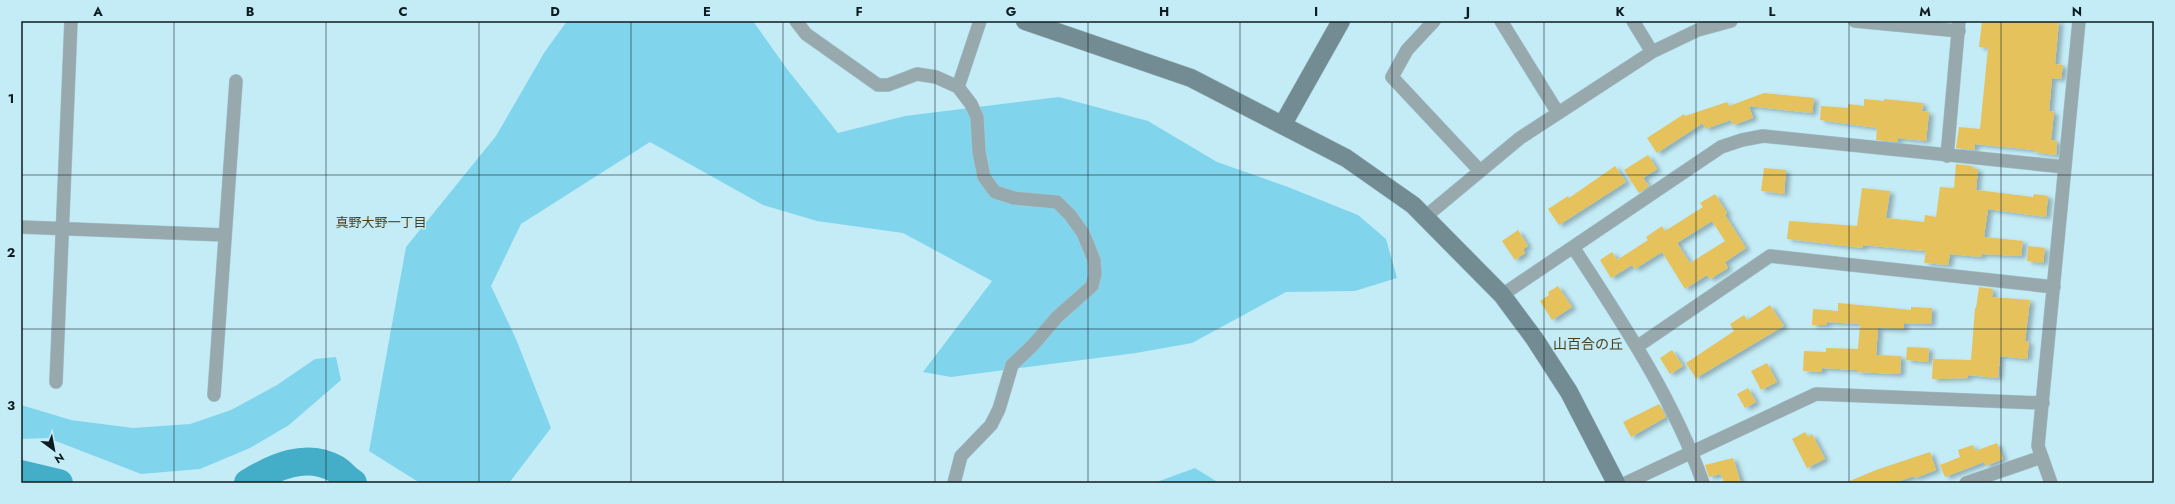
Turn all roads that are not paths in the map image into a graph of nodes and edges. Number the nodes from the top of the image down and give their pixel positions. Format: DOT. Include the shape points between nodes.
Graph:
graph roads {
  1 [pos="71,21"];
  2 [pos="796,21"];
  3 [pos="980,21"];
  4 [pos="1025,21"];
  5 [pos="1341,21"];
  6 [pos="1434,21"];
  7 [pos="1501,21"];
  8 [pos="1633,21"];
  9 [pos="1730,21"];
  10 [pos="1855,21"];
  11 [pos="2079,21"];
  12 [pos="1959,26"];
  13 [pos="1652,52"];
  14 [pos="236,81"];
  15 [pos="958,87"];
  16 [pos="1558,113"];
  17 [pos="1283,124"];
  18 [pos="1947,156"];
  19 [pos="2065,167"];
  20 [pos="1480,171"];
  21 [pos="1425,218"];
  22 [pos="21,227"];
  23 [pos="61,229"];
  24 [pos="224,235"];
  25 [pos="1573,247"];
  26 [pos="2054,287"];
  27 [pos="1502,295"];
  28 [pos="1638,346"];
  29 [pos="56,382"];
  30 [pos="214,395"];
  31 [pos="2042,403"];
  32 [pos="1692,452"];
  33 [pos="2042,457"];
  34 [pos="954,483"];
  35 [pos="1616,483"];
  36 [pos="1626,483"];
  37 [pos="1703,483"];
  38 [pos="1966,483"];
  39 [pos="2051,483"];
  1 -- 23 [label="street"];
  2 -- 15 [label="street" via="806,34 878,85 888,85 916,74 936,77"];
  3 -- 15 [label="street"];
  4 -- 17 [label="street" via="1191,78"];
  5 -- 17 [label="street"];
  6 -- 20 [label="street" via="1407,50 1392,77"];
  7 -- 16 [label="street"];
  8 -- 13 [label="street"];
  9 -- 13 [label="street" via="1698,30"];
  10 -- 12 [label="street"];
  11 -- 19 [label="street"];
  12 -- 18 [label="street"];
  13 -- 16 [label="street"];
  14 -- 24 [label="street"];
  15 -- 34 [label="street" via="971,104 977,118 979,152 984,177 995,192 1014,198 1057,202 1083,233 1094,260 1095,274 1092,286 1057,317 1012,365 999,409 991,425 961,456"];
  16 -- 20 [label="street" via="1520,138"];
  17 -- 21 [label="street" via="1346,158 1413,205"];
  18 -- 19 [label="street"];
  18 -- 25 [label="street" via="1762,136 1742,140 1721,147"];
  19 -- 26 [label="street"];
  20 -- 21 [label="street"];
  21 -- 27 [label="street"];
  22 -- 23 [label="street"];
  23 -- 24 [label="street"];
  23 -- 29 [label="street"];
  24 -- 30 [label="street"];
  25 -- 27 [label="street"];
  25 -- 28 [label="street"];
  26 -- 28 [label="street" via="1770,256"];
  26 -- 31 [label="street"];
  27 -- 35 [label="street" via="1569,392"];
  28 -- 32 [label="street"];
  31 -- 32 [label="street" via="1816,394"];
  31 -- 33 [label="street" via="2038,446"];
  32 -- 36 [label="street"];
  32 -- 37 [label="street"];
  33 -- 38 [label="street"];
  33 -- 39 [label="street"];
}
